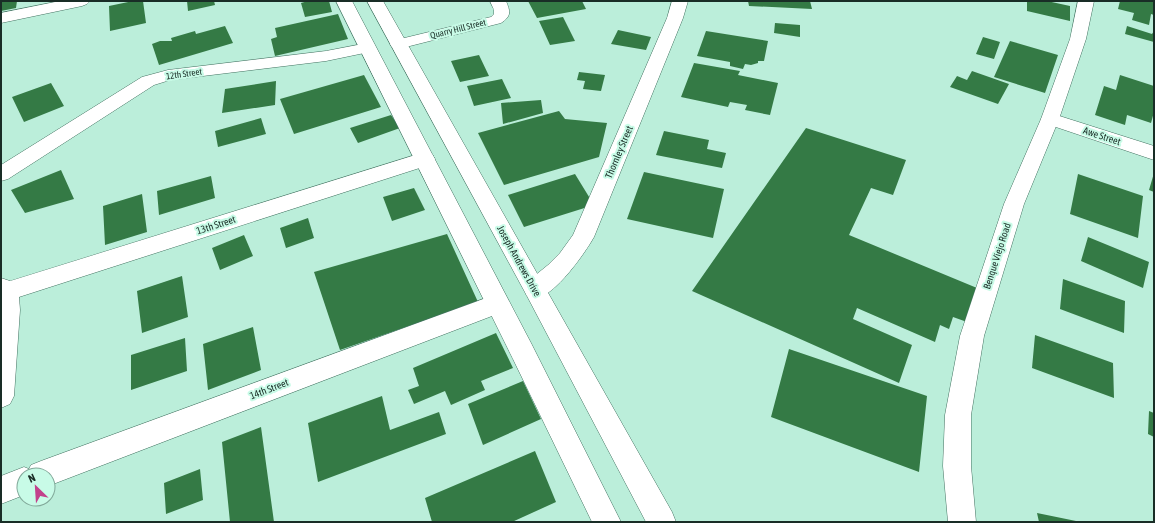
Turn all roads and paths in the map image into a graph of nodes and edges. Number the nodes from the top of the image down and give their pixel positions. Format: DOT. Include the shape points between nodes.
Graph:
graph roads {
  1 [pos="82,1"];
  2 [pos="344,1"];
  3 [pos="375,1"];
  4 [pos="498,1"];
  5 [pos="680,1"];
  6 [pos="1086,1"];
  7 [pos="1,18"];
  8 [pos="398,44"];
  9 [pos="368,48"];
  10 [pos="1050,119"];
  11 [pos="1154,153"];
  12 [pos="425,159"];
  13 [pos="1,174"];
  14 [pos="4,289"];
  15 [pos="535,289"];
  16 [pos="497,304"];
  17 [pos="1,396"];
  18 [pos="56,469"];
  19 [pos="16,484"];
  20 [pos="1,490"];
  21 [pos="606,522"];
  22 [pos="662,522"];
  23 [pos="962,522"];
  1 -- 7 [label="main road"];
  2 -- 9 [label="main road"];
  3 -- 8 [label="main road, Joseph Andrews Drive"];
  4 -- 8 [label="main road, Quarry Hill Street" via="502,16 496,20"];
  5 -- 15 [label="main road, Thornley Street" via="583,237 574,254"];
  6 -- 10 [label="main road, Benque Viejo Road" via="1078,40"];
  8 -- 15 [label="main road, Joseph Andrews Drive"];
  9 -- 12 [label="main road"];
  9 -- 13 [label="main road, 12th Street" via="326,56 168,75 148,81"];
  10 -- 11 [label="main road, Awe Street"];
  10 -- 23 [label="main road, Benque Viejo Road" via="1014,204 972,336 958,415 957,466"];
  12 -- 14 [label="main road, 13th Street"];
  12 -- 16 [label="main road"];
  14 -- 17 [label="main road" via="8,310"];
  15 -- 22 [label="main road, Joseph Andrews Drive"];
  16 -- 18 [label="main road, 14th Street"];
  16 -- 21 [label="main road"];
  19 -- 20 [label="main road"];
}
